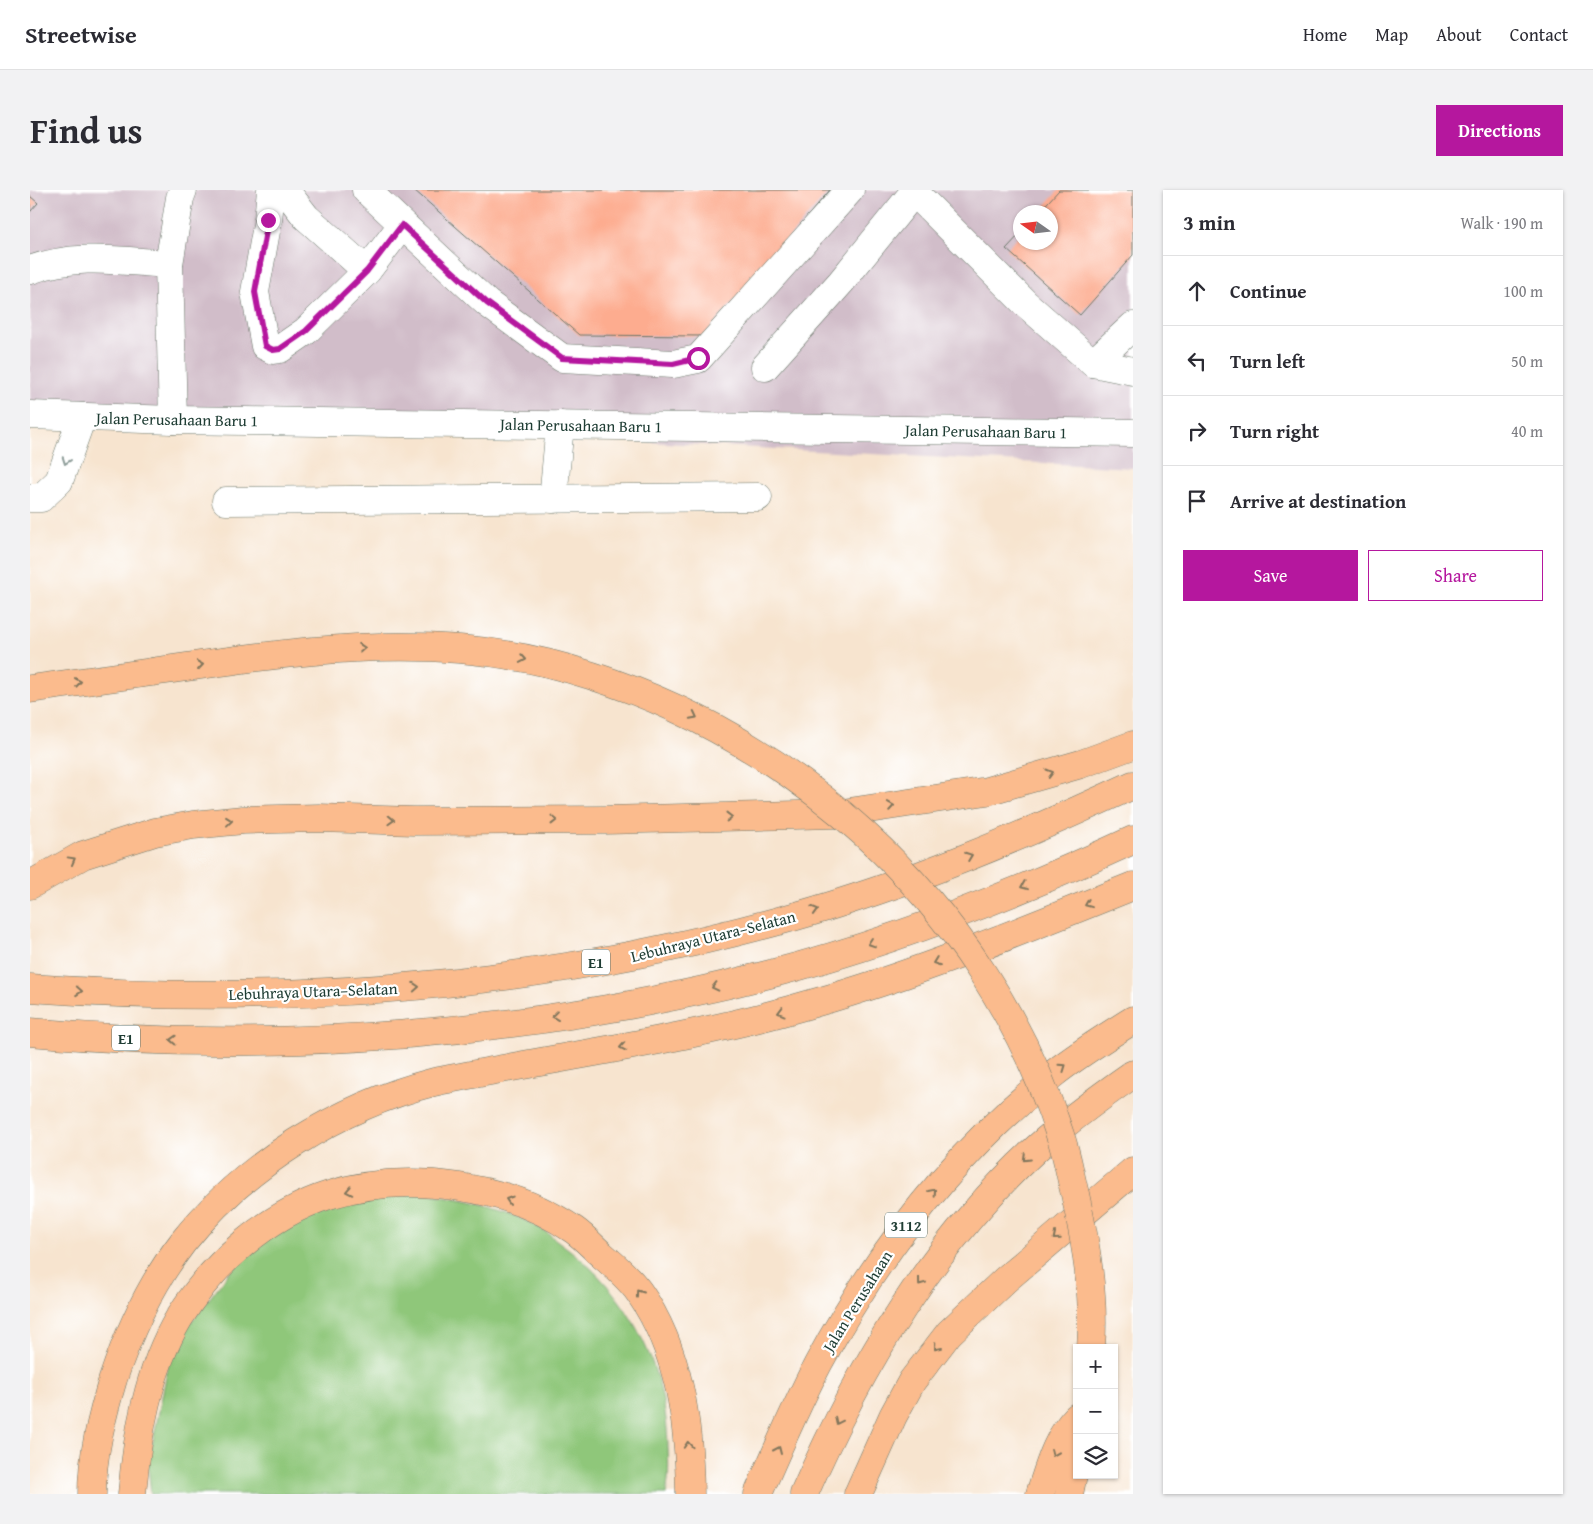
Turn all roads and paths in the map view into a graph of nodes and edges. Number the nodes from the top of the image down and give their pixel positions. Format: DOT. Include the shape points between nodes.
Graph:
graph roads {
  1 [pos="183,190"];
  2 [pos="271,190"];
  3 [pos="285,190"];
  4 [pos="366,190"];
  5 [pos="850,190"];
  6 [pos="915,191"];
  7 [pos="402,225"];
  8 [pos="169,264"];
  9 [pos="30,270"];
  10 [pos="367,271"];
  11 [pos="1133,326"];
  12 [pos="1093,363"];
  13 [pos="765,366"];
  14 [pos="1133,371"];
  15 [pos="30,415"];
  16 [pos="82,417"];
  17 [pos="172,420"];
  18 [pos="560,425"];
  19 [pos="1133,433"];
  20 [pos="758,497"];
  21 [pos="30,498"];
  22 [pos="553,498"];
  23 [pos="226,501"];
  24 [pos="30,689"];
  25 [pos="1133,745"];
  26 [pos="1133,784"];
  27 [pos="1133,840"];
  28 [pos="30,885"];
  29 [pos="1133,886"];
  30 [pos="30,988"];
  31 [pos="1133,1020"];
  32 [pos="30,1032"];
  33 [pos="1133,1074"];
  34 [pos="1133,1171"];
  35 [pos="1091,1344"];
  36 [pos="1073,1421"];
  37 [pos="1073,1474"];
  38 [pos="92,1494"];
  39 [pos="132,1494"];
  40 [pos="690,1494"];
  41 [pos="758,1494"];
  42 [pos="804,1494"];
  43 [pos="858,1494"];
  44 [pos="1040,1494"];
  45 [pos="1069,1494"];
  1 -- 8 [label="street"];
  2 -- 10 [label="street" via="255,292 265,346 280,349 306,331"];
  3 -- 10 [label="street" via="306,217"];
  4 -- 7 [label="street"];
  5 -- 7 [label="street" via="698,358 673,364 562,358 487,303"];
  6 -- 12 [label="street" via="1025,303"];
  6 -- 13 [label="street" via="841,282"];
  7 -- 10 [label="street"];
  8 -- 9 [label="street" via="83,259 53,262"];
  8 -- 17 [label="street"];
  11 -- 12 [label="street"];
  12 -- 14 [label="street"];
  15 -- 16 [label="street, Jalan Perusahaan Baru 1"];
  16 -- 17 [label="street, Jalan Perusahaan Baru 1"];
  16 -- 21 [label="street, one-way" via="59,481 41,498"];
  17 -- 18 [label="street, Jalan Perusahaan Baru 1"];
  18 -- 19 [label="street, Jalan Perusahaan Baru 1"];
  18 -- 22 [label="street"];
  20 -- 22 [label="street"];
  22 -- 23 [label="street"];
  24 -- 35 [label="main road, one-way, bridge" via="225,661 378,647 441,648 546,663 643,693 728,733 772,760 851,821 916,885 964,945 1014,1028 1029,1056 1061,1136 1087,1258"];
  28 -- 25 [label="main road, one-way" via="83,855 193,825 319,818 414,821 836,814 978,792 1081,764"];
  30 -- 26 [label="main road, Lebuhraya Utara–Selatan / E1, one-way" via="192,995 369,990 489,979 626,957 749,929 835,904 1022,836"];
  27 -- 32 [label="main road, E1, one-way" via="1012,891 834,956 762,976 606,1010 442,1031 276,1040 222,1042"];
  29 -- 38 [label="main road, one-way" via="885,982 814,1004 668,1039 396,1091 327,1123 292,1145 230,1193 184,1242 161,1275 122,1351 97,1443"];
  41 -- 31 [label="main road, Jalan Perusahaan / 3112, one-way" via="818,1365 847,1313 898,1235 933,1192 1022,1100 1053,1074"];
  33 -- 42 [label="main road, 3112, one-way" via="1037,1148 1000,1184 941,1255 911,1294 867,1366"];
  34 -- 43 [label="main road, one-way" via="978,1304 944,1339 912,1381"];
  36 -- 44 [label="main road, one-way" via="1058,1444"];
  37 -- 45 [label="main road"];
  40 -- 39 [label="main road, one-way" via="686,1415 679,1386 665,1338 637,1289 574,1231 552,1218 486,1194 421,1182 330,1195 299,1207 266,1226 217,1268 179,1319 165,1346 138,1439"];
}
